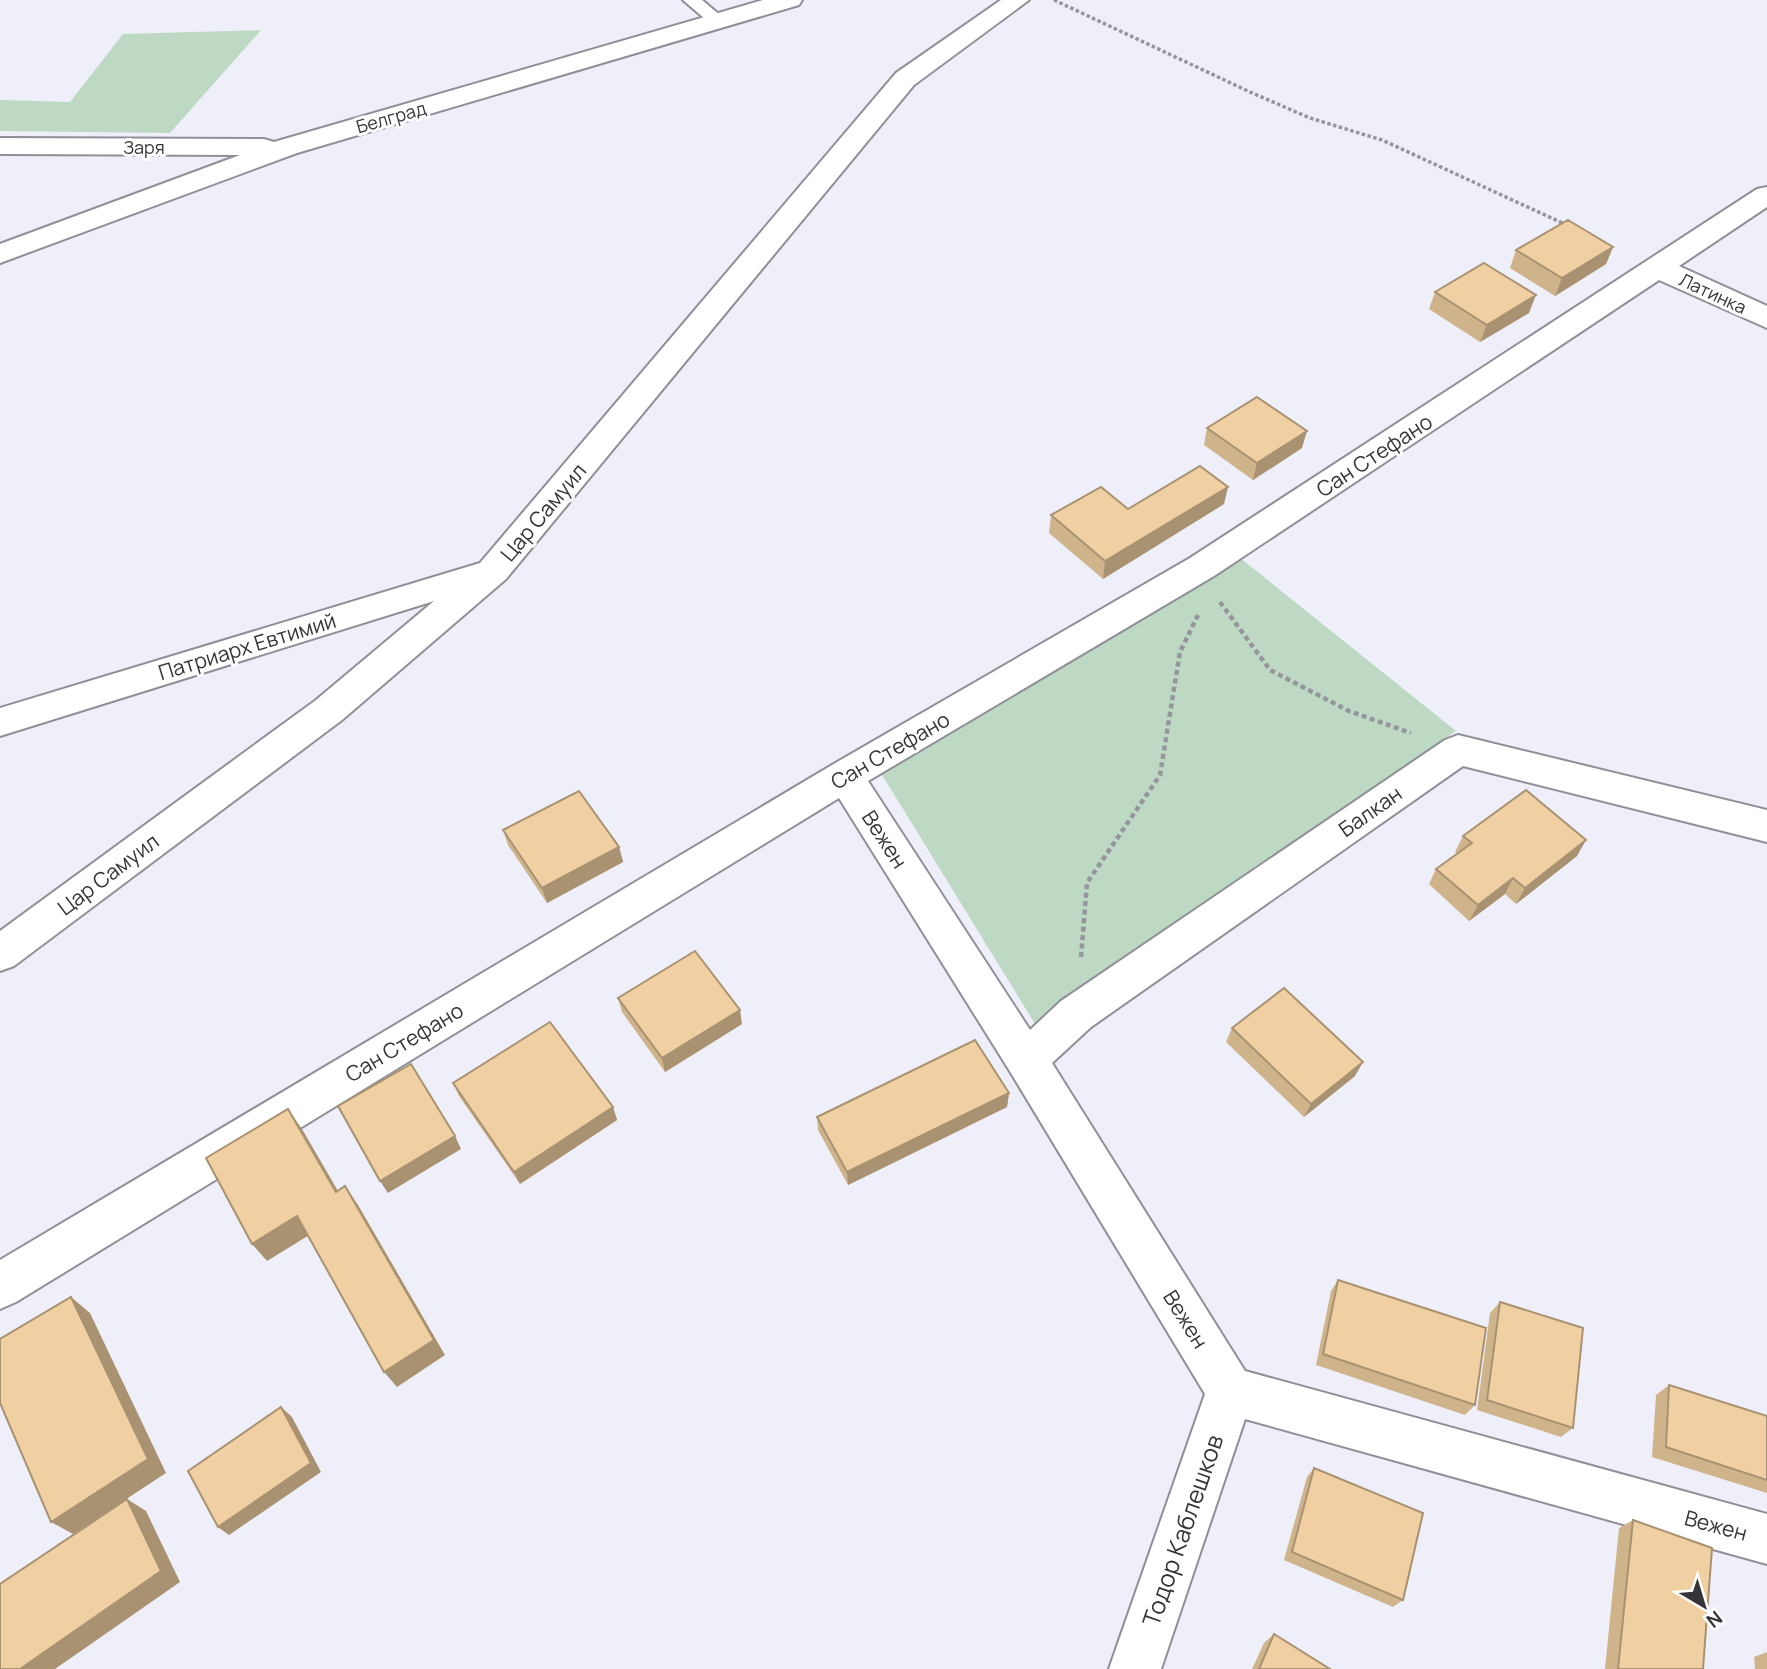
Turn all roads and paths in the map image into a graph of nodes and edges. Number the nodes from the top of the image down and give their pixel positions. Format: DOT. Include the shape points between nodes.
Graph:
graph roads {
  1 [pos="691,0"];
  2 [pos="790,0"];
  3 [pos="1017,0"];
  4 [pos="1054,0"];
  5 [pos="718,21"];
  6 [pos="0,146"];
  7 [pos="287,147"];
  8 [pos="1767,195"];
  9 [pos="1572,227"];
  10 [pos="0,254"];
  11 [pos="1658,268"];
  12 [pos="1767,318"];
  13 [pos="494,570"];
  14 [pos="1208,575"];
  15 [pos="0,722"];
  16 [pos="1458,750"];
  17 [pos="845,776"];
  18 [pos="1767,826"];
  19 [pos="0,954"];
  20 [pos="1076,1014"];
  21 [pos="1026,1060"];
  22 [pos="0,1286"];
  23 [pos="1230,1391"];
  24 [pos="1767,1539"];
  25 [pos="1135,1669"];
  1 -- 5 [label="lane"];
  2 -- 5 [label="street, Белград"];
  3 -- 13 [label="street, Цар Самуил" via="905,79"];
  4 -- 9 [label="path" via="1250,92 1310,118 1382,140"];
  5 -- 7 [label="street, Белград"];
  6 -- 7 [label="street, Заря"];
  7 -- 10 [label="street, Белград"];
  8 -- 11 [label="street, Сан Стефано"];
  11 -- 12 [label="street, Латинка"];
  11 -- 14 [label="street, Сан Стефано"];
  13 -- 15 [label="street, Патриарх Евтимий"];
  13 -- 19 [label="street, Цар Самуил" via="329,710"];
  14 -- 16 [label="path" via="1221,606 1270,670 1349,711"];
  14 -- 17 [label="street, Сан Стефано"];
  14 -- 20 [label="path" via="1180,652 1160,775 1087,883"];
  16 -- 18 [label="street"];
  16 -- 20 [label="street, Балкан"];
  17 -- 21 [label="street, Вежен"];
  17 -- 22 [label="street, Сан Стефано"];
  20 -- 21 [label="street, Балкан"];
  21 -- 23 [label="street, Вежен"];
  23 -- 24 [label="street, Вежен"];
  23 -- 25 [label="street, Тодор Каблешков"];
}
